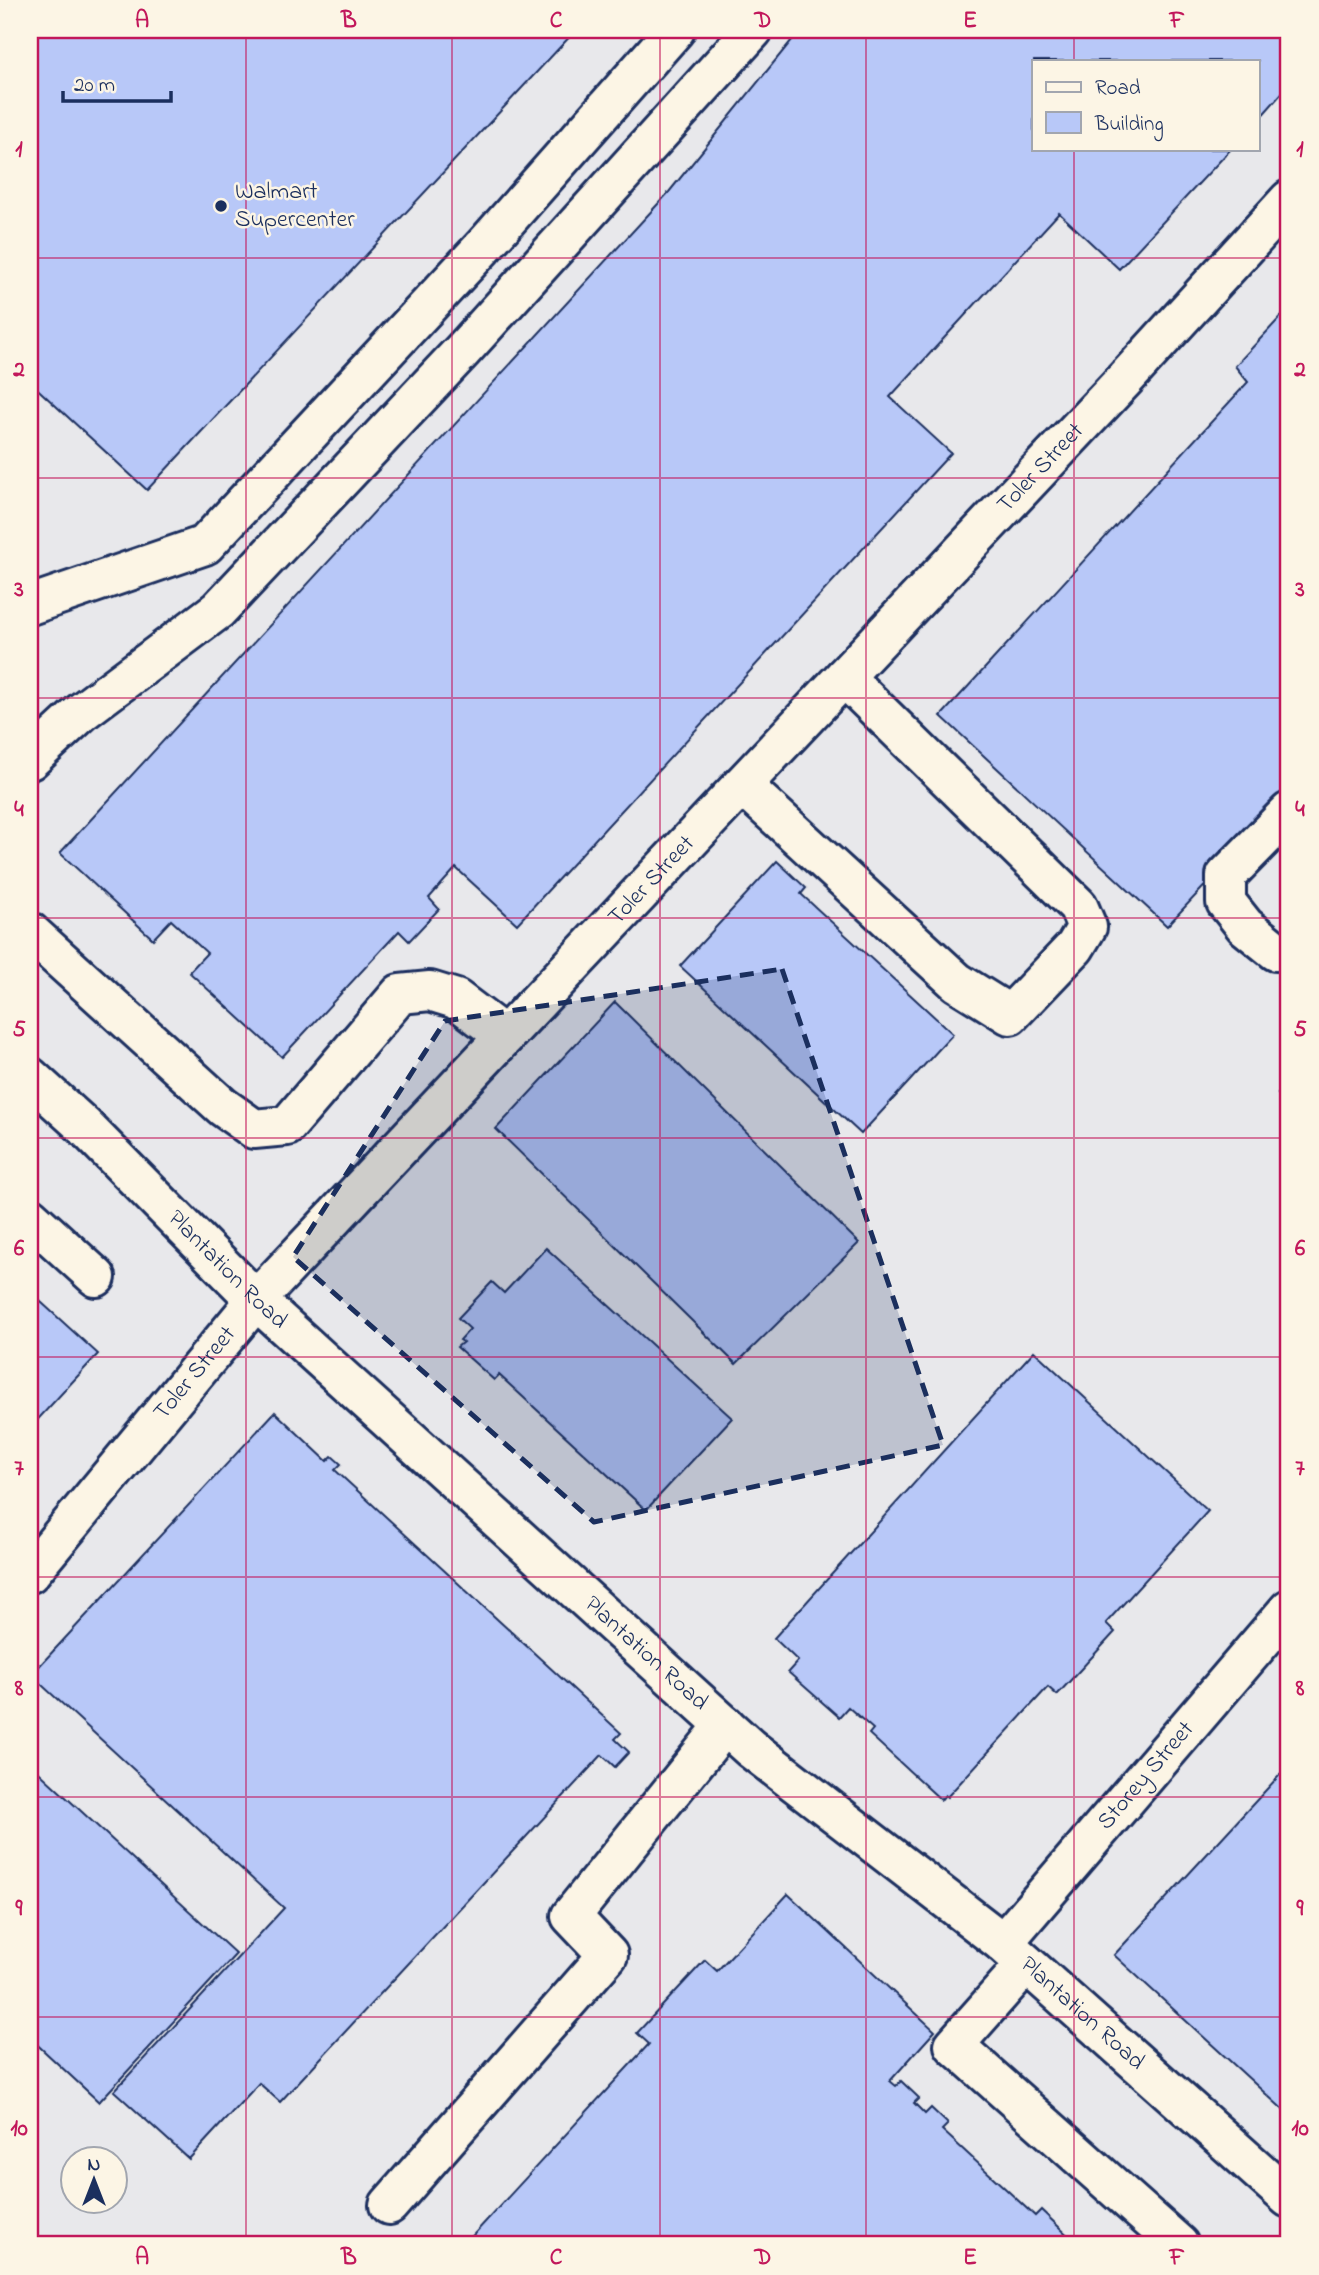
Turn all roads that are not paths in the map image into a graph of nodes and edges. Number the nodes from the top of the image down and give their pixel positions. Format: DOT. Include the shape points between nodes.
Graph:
graph roads {
  1 [pos="675,30"];
  2 [pos="753,30"];
  3 [pos="1289,200"];
  4 [pos="30,605"];
  5 [pos="844,677"];
  6 [pos="30,760"];
  7 [pos="742,785"];
  8 [pos="1289,812"];
  9 [pos="30,932"];
  10 [pos="1289,951"];
  11 [pos="505,1036"];
  12 [pos="30,1077"];
  13 [pos="30,1217"];
  14 [pos="96,1277"];
  15 [pos="256,1300"];
  16 [pos="30,1573"];
  17 [pos="1289,1609"];
  18 [pos="725,1725"];
  19 [pos="1015,1953"];
  20 [pos="1289,2198"];
  21 [pos="389,2205"];
  22 [pos="1179,2245"];
  1 -- 4 [label="street" via="482,247 205,545"];
  2 -- 6 [label="street" via="218,610 83,711"];
  3 -- 5 [label="street, Toler Street"];
  5 -- 7 [label="street, Toler Street"];
  5 -- 7 [label="street" via="1078,906 1087,928 1075,947 1010,1015 957,982"];
  7 -- 11 [label="street, Toler Street"];
  8 -- 10 [label="street" via="1226,876 1226,902 1245,926 1276,951"];
  9 -- 11 [label="street" via="223,1107 254,1129 287,1126 400,994 430,991 456,999"];
  11 -- 15 [label="street, Toler Street"];
  12 -- 15 [label="street, Plantation Road"];
  13 -- 14 [label="street"];
  15 -- 16 [label="street, Toler Street"];
  15 -- 18 [label="street, Plantation Road"];
  17 -- 19 [label="street, Storey Street"];
  18 -- 19 [label="street, Plantation Road"];
  18 -- 21 [label="street" via="571,1916 608,1955"];
  19 -- 20 [label="street, Plantation Road"];
  19 -- 22 [label="street, Storey Street" via="954,2045"];
}
